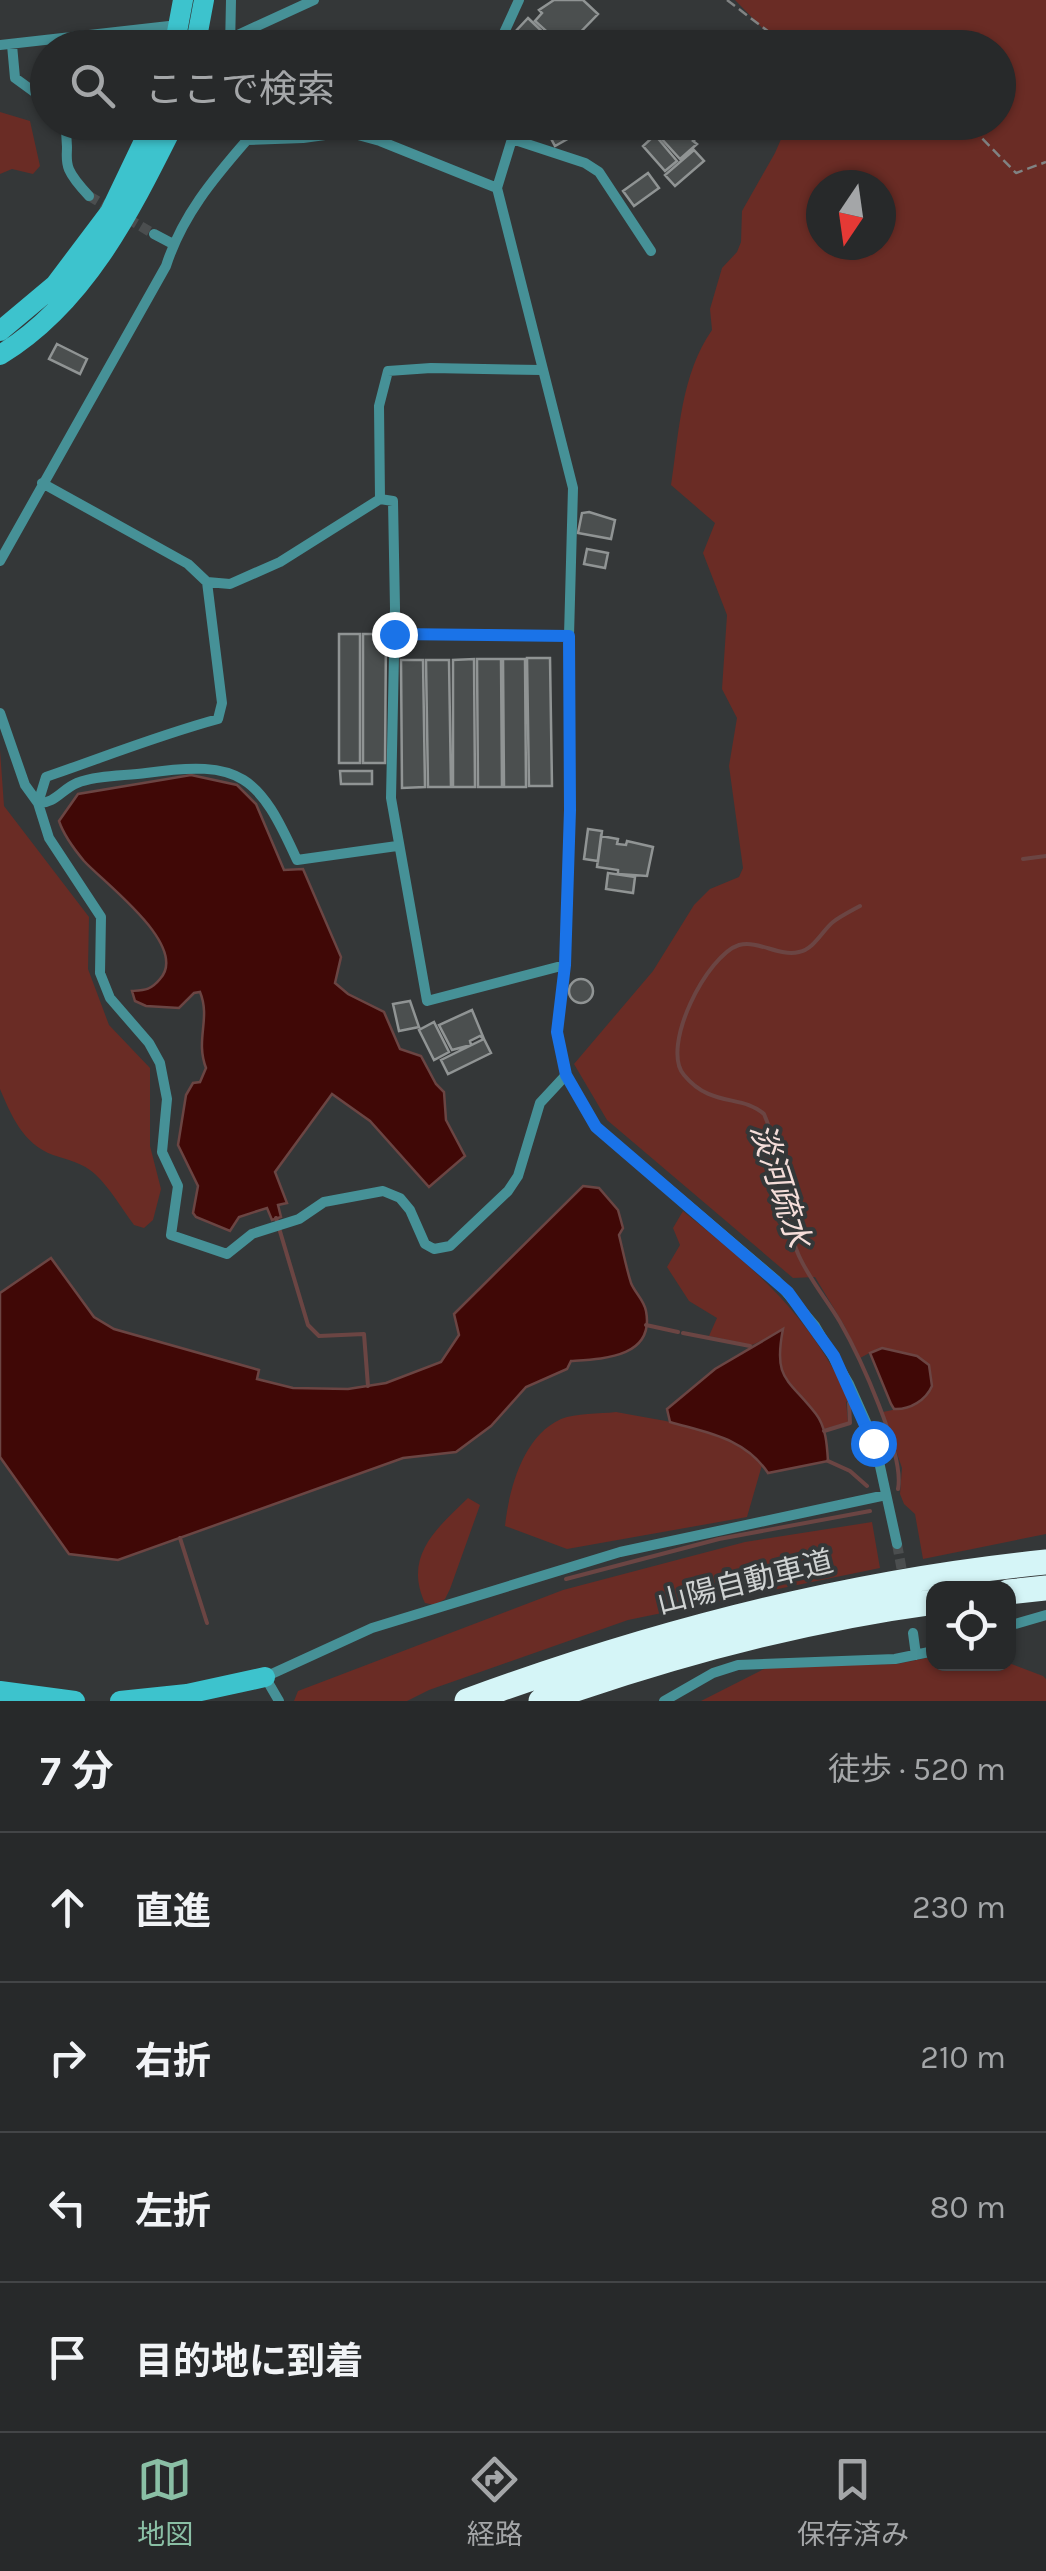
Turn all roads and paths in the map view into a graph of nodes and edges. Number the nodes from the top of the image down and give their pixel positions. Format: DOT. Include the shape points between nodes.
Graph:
graph roads {
  1 [pos="183,0"];
  2 [pos="204,0"];
  3 [pos="231,0"];
  4 [pos="314,0"];
  5 [pos="519,0"];
  6 [pos="728,0"];
  7 [pos="180,25"];
  8 [pos="136,30"];
  9 [pos="179,30"];
  10 [pos="198,30"];
  11 [pos="230,30"];
  12 [pos="255,30"];
  13 [pos="505,30"];
  14 [pos="767,30"];
  15 [pos="6,45"];
  16 [pos="30,89"];
  17 [pos="67,140"];
  18 [pos="144,140"];
  19 [pos="165,140"];
  20 [pos="246,140"];
  21 [pos="376,140"];
  22 [pos="512,140"];
  23 [pos="515,140"];
  24 [pos="984,140"];
  25 [pos="1046,162"];
  26 [pos="497,188"];
  27 [pos="89,196"];
  28 [pos="154,234"];
  29 [pos="172,244"];
  30 [pos="650,251"];
  31 [pos="0,331"];
  32 [pos="0,355"];
  33 [pos="541,370"];
  34 [pos="42,483"];
  35 [pos="380,499"];
  36 [pos="0,561"];
  37 [pos="207,582"];
  38 [pos="394,634"];
  39 [pos="569,636"];
  40 [pos="0,713"];
  41 [pos="38,804"];
  42 [pos="398,846"];
  43 [pos="565,965"];
  44 [pos="566,1075"];
  45 [pos="886,1494"];
  46 [pos="897,1544"];
  47 [pos="1046,1562"];
  48 [pos="1046,1588"];
  49 [pos="1016,1591"];
  50 [pos="926,1604"];
  51 [pos="1046,1615"];
  52 [pos="1016,1624"];
  53 [pos="913,1633"];
  54 [pos="926,1654"];
  55 [pos="916,1656"];
  56 [pos="265,1677"];
  57 [pos="0,1691"];
  58 [pos="75,1701"];
  59 [pos="120,1701"];
  60 [pos="280,1701"];
  61 [pos="467,1701"];
  62 [pos="540,1701"];
  63 [pos="664,1701"];
  1 -- 7 [label="street"];
  2 -- 10 [label="street"];
  3 -- 11 [label="street"];
  4 -- 12 [label="street"];
  5 -- 13 [label="street"];
  6 -- 14 [label="path"];
  7 -- 8 [label="street"];
  7 -- 9 [label="street"];
  15 -- 16 [label="street" via="14,78"];
  17 -- 27 [label="street" via="70,175"];
  18 -- 31 [label="street" via="110,212 54,285"];
  19 -- 32 [label="street" via="124,224 65,300"];
  20 -- 29 [label="street" via="203,190"];
  21 -- 26 [label="street"];
  22 -- 26 [label="street"];
  23 -- 30 [label="street" via="599,172"];
  24 -- 25 [label="path" via="1016,173"];
  26 -- 33 [label="street"];
  28 -- 29 [label="street"];
  29 -- 34 [label="street" via="166,266"];
  33 -- 35 [label="street" via="388,371 379,406"];
  33 -- 39 [label="street" via="572,488"];
  34 -- 36 [label="street"];
  34 -- 37 [label="street" via="188,564"];
  35 -- 37 [label="street" via="280,562 230,584"];
  35 -- 38 [label="street" via="394,501"];
  37 -- 41 [label="street" via="222,703 218,718 46,777"];
  38 -- 39 [label="street"];
  38 -- 42 [label="street" via="391,798"];
  39 -- 43 [label="street"];
  40 -- 41 [label="street"];
  41 -- 42 [label="street" via="77,782 210,768 254,784 274,808 297,860"];
  41 -- 44 [label="street" via="50,838 101,917 100,973 110,998 160,1063 167,1099 162,1152 178,1186 171,1234 226,1254 252,1234 324,1202 382,1191 410,1210 426,1244 450,1246 508,1191 540,1103"];
  42 -- 43 [label="street" via="427,1001"];
  43 -- 44 [label="street" via="557,1032"];
  44 -- 45 [label="street" via="596,1127 776,1280 816,1326 856,1400"];
  45 -- 46 [label="street"];
  45 -- 56 [label="street" via="620,1552 372,1628"];
  47 -- 61 [label="highway, 山陽自動車道" via="762,1608 582,1659"];
  48 -- 49 [label="highway"];
  50 -- 62 [label="highway, 山陽自動車道" via="766,1634"];
  51 -- 52 [label="street"];
  53 -- 55 [label="street"];
  54 -- 55 [label="street"];
  55 -- 63 [label="street" via="738,1665"];
  56 -- 59 [label="street"];
  56 -- 60 [label="street"];
  57 -- 58 [label="street"];
}
